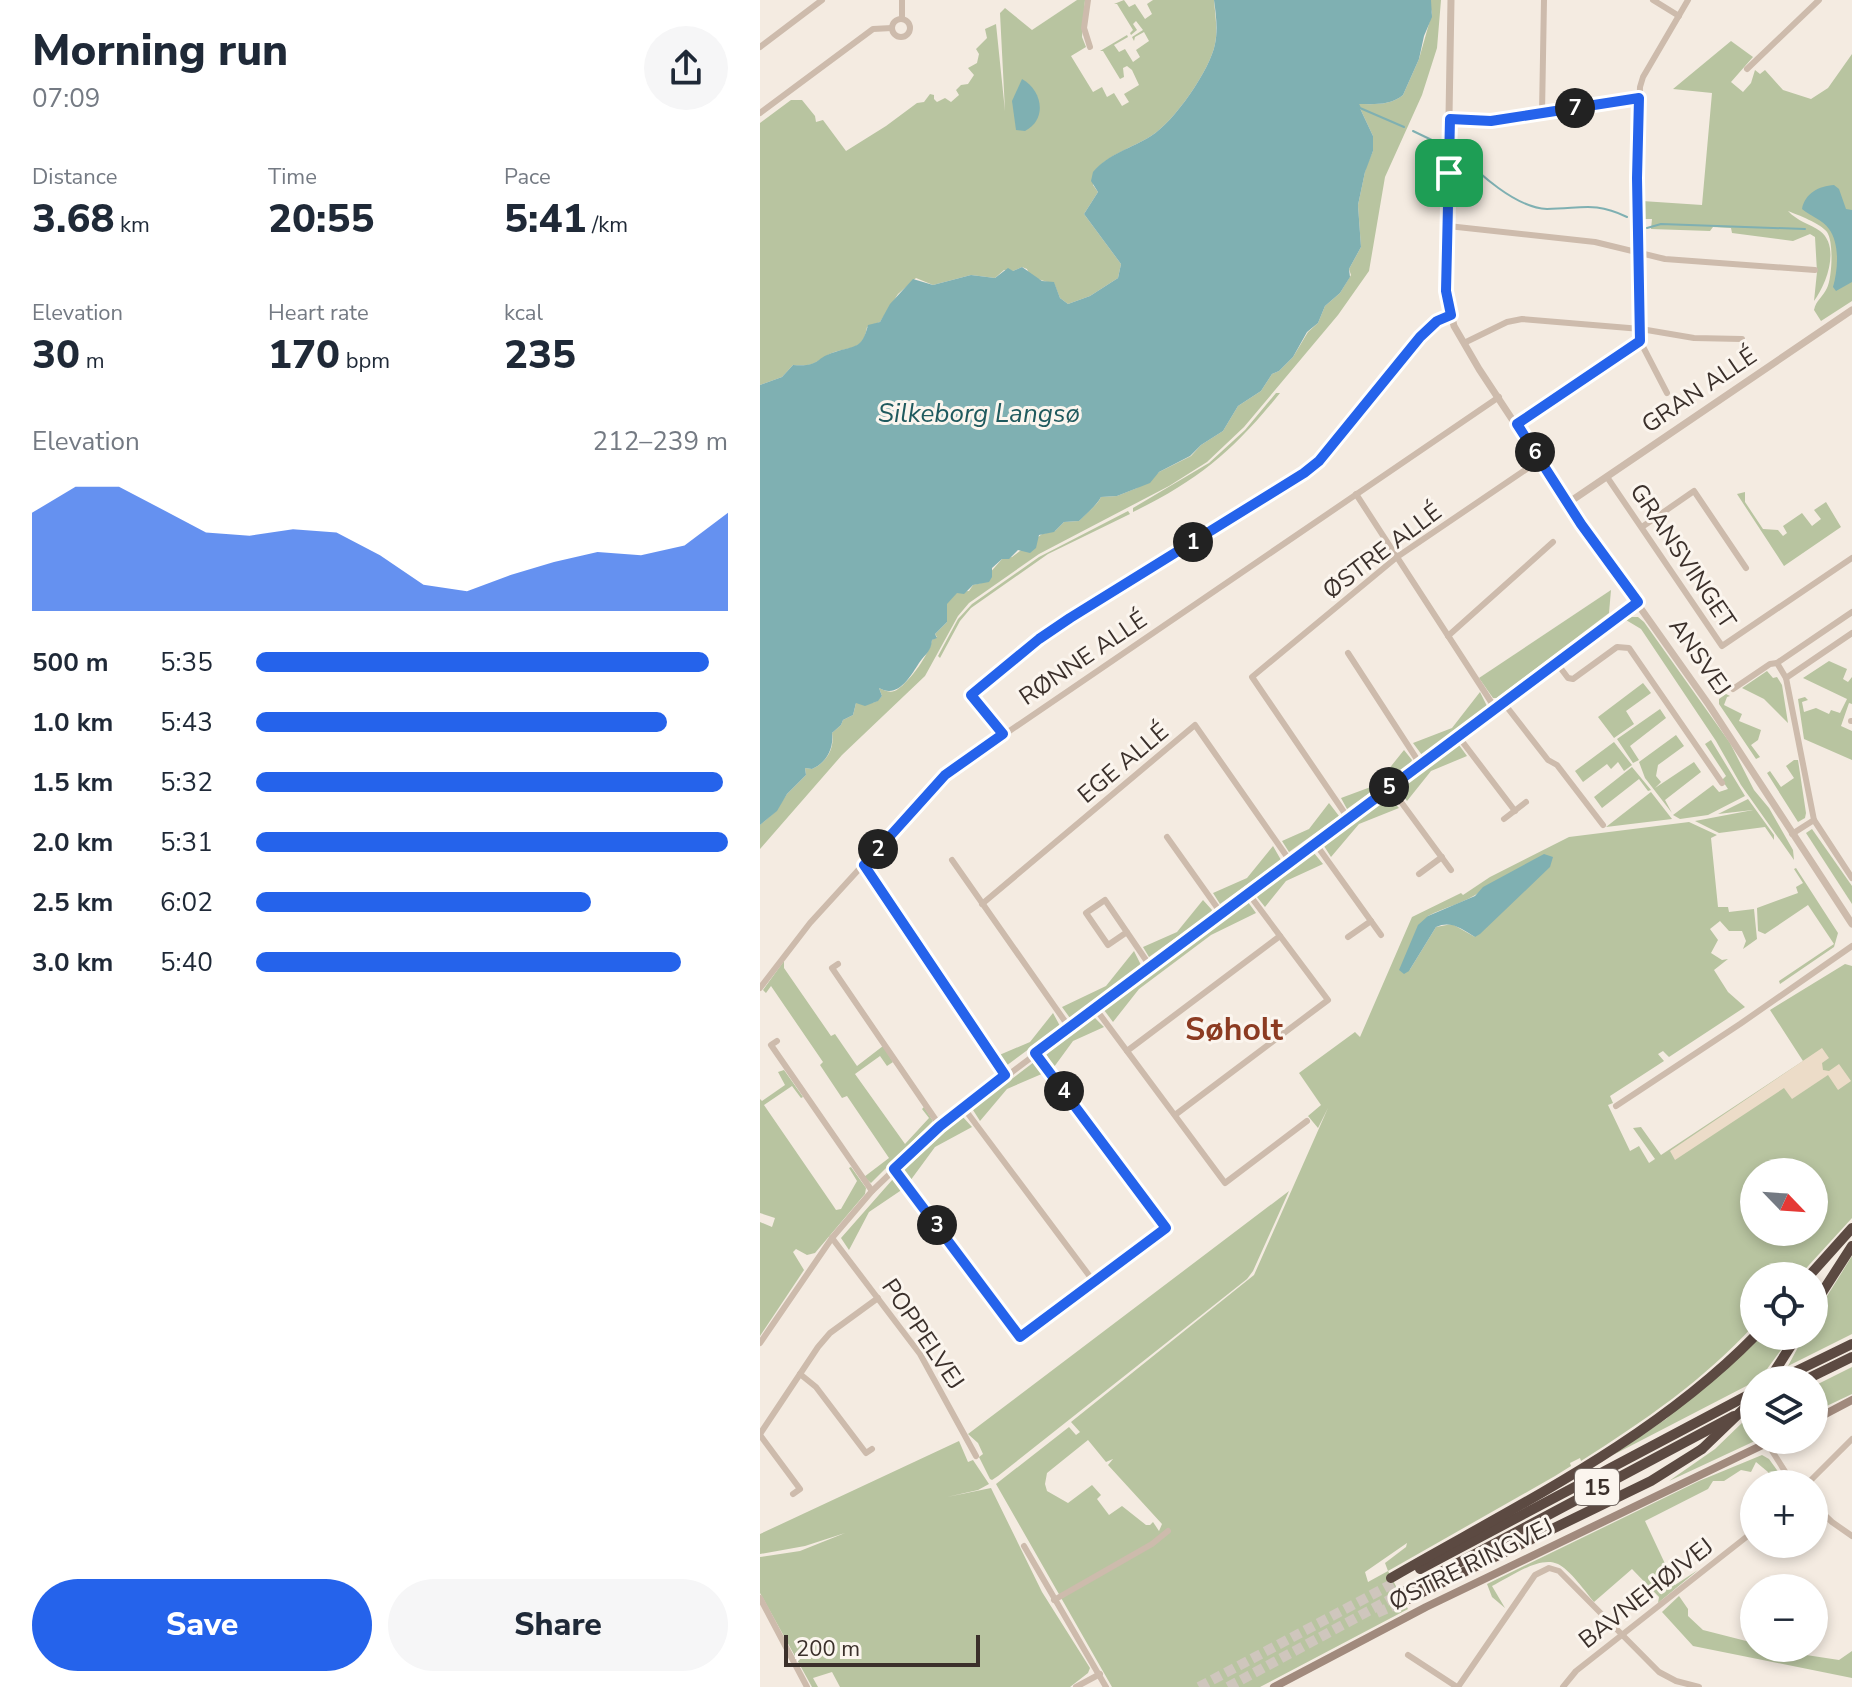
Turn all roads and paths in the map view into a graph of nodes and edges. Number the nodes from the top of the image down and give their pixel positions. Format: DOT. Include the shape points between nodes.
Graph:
graph roads {
  1 [pos="822,0"];
  2 [pos="902,0"];
  3 [pos="1088,0"];
  4 [pos="1451,0"];
  5 [pos="1544,0"];
  6 [pos="1653,0"];
  7 [pos="1688,0"];
  8 [pos="1819,0"];
  9 [pos="1679,16"];
  10 [pos="902,19"];
  11 [pos="892,28"];
  12 [pos="760,47"];
  13 [pos="1090,47"];
  14 [pos="1747,69"];
  15 [pos="1639,98"];
  16 [pos="760,113"];
  17 [pos="1542,113"];
  18 [pos="1450,119"];
  19 [pos="1448,226"];
  20 [pos="1638,250"];
  21 [pos="1815,270"];
  22 [pos="1852,310"];
  23 [pos="1451,315"];
  24 [pos="1641,329"];
  25 [pos="1742,339"];
  26 [pos="1640,341"];
  27 [pos="1464,343"];
  28 [pos="1667,393"];
  29 [pos="1499,397"];
  30 [pos="1517,424"];
  31 [pos="1540,460"];
  32 [pos="1607,477"];
  33 [pos="1356,494"];
  34 [pos="1568,503"];
  35 [pos="1642,527"];
  36 [pos="1553,542"];
  37 [pos="1397,557"];
  38 [pos="1852,558"];
  39 [pos="1746,568"];
  40 [pos="1638,602"];
  41 [pos="1852,612"];
  42 [pos="1852,633"];
  43 [pos="1448,636"];
  44 [pos="1348,653"];
  45 [pos="1556,662"];
  46 [pos="1777,663"];
  47 [pos="1786,678"];
  48 [pos="1733,689"];
  49 [pos="1503,702"];
  50 [pos="1495,708"];
  51 [pos="1003,734"];
  52 [pos="1458,736"];
  53 [pos="1420,764"];
  54 [pos="1722,783"];
  55 [pos="1390,787"];
  56 [pos="1526,802"];
  57 [pos="1515,811"];
  58 [pos="1348,818"];
  59 [pos="1504,819"];
  60 [pos="1814,820"];
  61 [pos="1603,825"];
  62 [pos="1792,834"];
  63 [pos="1167,837"];
  64 [pos="1315,843"];
  65 [pos="1442,857"];
  66 [pos="952,860"];
  67 [pos="1290,861"];
  68 [pos="864,865"];
  69 [pos="1451,870"];
  70 [pos="1419,874"];
  71 [pos="1852,878"];
  72 [pos="1248,893"];
  73 [pos="982,904"];
  74 [pos="1221,913"];
  75 [pos="1371,921"];
  76 [pos="1852,924"];
  77 [pos="1127,932"];
  78 [pos="1381,935"];
  79 [pos="1280,936"];
  80 [pos="1348,937"];
  81 [pos="1852,946"];
  82 [pos="838,964"];
  83 [pos="1150,966"];
  84 [pos="760,988"];
  85 [pos="1095,1008"];
  86 [pos="1069,1027"];
  87 [pos="777,1041"];
  88 [pos="1127,1051"];
  89 [pos="1035,1053"];
  90 [pos="1005,1075"];
  91 [pos="1616,1106"];
  92 [pos="963,1107"];
  93 [pos="1175,1115"];
  94 [pos="1307,1121"];
  95 [pos="940,1126"];
  96 [pos="894,1169"];
  97 [pos="872,1191"];
  98 [pos="1852,1228"];
  99 [pos="832,1238"];
  100 [pos="1852,1246"];
  101 [pos="1822,1262"];
  102 [pos="1094,1282"];
  103 [pos="1828,1283"];
  104 [pos="878,1298"];
  105 [pos="760,1343"];
  106 [pos="1852,1344"];
  107 [pos="1740,1350"];
  108 [pos="1852,1357"];
  109 [pos="1807,1366"];
  110 [pos="1828,1369"];
  111 [pos="800,1374"];
  112 [pos="1740,1400"];
  113 [pos="1852,1400"];
  114 [pos="1740,1412"];
  115 [pos="1740,1413"];
  116 [pos="1828,1413"];
  117 [pos="760,1434"];
  118 [pos="1852,1439"];
  119 [pos="872,1449"];
  120 [pos="1745,1454"];
  121 [pos="976,1456"];
  122 [pos="1821,1470"];
  123 [pos="793,1494"];
  124 [pos="1828,1518"];
  125 [pos="1168,1531"];
  126 [pos="1852,1536"];
  127 [pos="1740,1542"];
  128 [pos="1024,1546"];
  129 [pos="1397,1589"];
  130 [pos="760,1598"];
  131 [pos="1054,1600"];
  132 [pos="1621,1636"];
  133 [pos="1408,1655"];
  134 [pos="1100,1674"];
  135 [pos="807,1687"];
  136 [pos="1076,1687"];
  137 [pos="1106,1687"];
  138 [pos="1274,1687"];
  139 [pos="1458,1687"];
  140 [pos="1563,1687"];
  141 [pos="1699,1687"];
  1 -- 12 [label="street"];
  2 -- 10 [label="street"];
  3 -- 13 [label="street" via="1084,28"];
  4 -- 18 [label="street, ANSVEJ"];
  5 -- 17 [label="street"];
  6 -- 9 [label="street"];
  7 -- 9 [label="street"];
  8 -- 14 [label="street"];
  9 -- 15 [label="street" via="1643,77"];
  10 -- 11 [label="street"];
  10 -- 11 [label="street" via="910,26 906,35 899,36"];
  11 -- 16 [label="street" via="873,29"];
  15 -- 17 [label="street"];
  15 -- 20 [label="street"];
  17 -- 18 [label="street" via="1491,121"];
  18 -- 19 [label="street, ANSVEJ"];
  19 -- 20 [label="street"];
  19 -- 23 [label="street, ANSVEJ" via="1446,291"];
  20 -- 21 [label="street" via="1665,259"];
  20 -- 24 [label="street"];
  22 -- 32 [label="street, GRAN ALLÉ"];
  23 -- 27 [label="street, ANSVEJ"];
  23 -- 51 [label="street" via="1420,337 1304,473 1070,618 971,695"];
  24 -- 25 [label="street"];
  24 -- 26 [label="street"];
  24 -- 27 [label="street" via="1522,319"];
  26 -- 28 [label="street"];
  26 -- 30 [label="street"];
  27 -- 29 [label="street, ANSVEJ"];
  29 -- 30 [label="street, ANSVEJ"];
  29 -- 33 [label="street, RØNNE ALLÉ"];
  30 -- 31 [label="street, ANSVEJ"];
  31 -- 34 [label="street, ANSVEJ"];
  31 -- 37 [label="street, ØSTRE ALLÉ"];
  32 -- 34 [label="street, GRAN ALLÉ"];
  32 -- 35 [label="street, GRANSVINGET"];
  33 -- 37 [label="street"];
  33 -- 51 [label="street, RØNNE ALLÉ"];
  34 -- 40 [label="street, ANSVEJ"];
  35 -- 38 [label="street, GRANSVINGET" via="1722,646"];
  35 -- 39 [label="street" via="1694,491"];
  36 -- 43 [label="street"];
  37 -- 43 [label="street"];
  37 -- 58 [label="street, ØSTRE ALLÉ" via="1252,677"];
  40 -- 45 [label="street"];
  40 -- 62 [label="street, ANSVEJ"];
  41 -- 46 [label="street"];
  42 -- 47 [label="street"];
  43 -- 50 [label="street"];
  44 -- 53 [label="street"];
  45 -- 49 [label="street"];
  45 -- 54 [label="street" via="1573,679 1617,647 1629,648"];
  46 -- 47 [label="street"];
  46 -- 48 [label="street"];
  47 -- 60 [label="street"];
  49 -- 50 [label="street"];
  49 -- 61 [label="street"];
  50 -- 52 [label="street"];
  51 -- 68 [label="street, RØNNE ALLÉ" via="945,775"];
  52 -- 53 [label="street"];
  52 -- 57 [label="street"];
  53 -- 55 [label="street"];
  55 -- 58 [label="street"];
  55 -- 65 [label="street"];
  56 -- 57 [label="street"];
  57 -- 59 [label="street"];
  58 -- 64 [label="street"];
  60 -- 62 [label="street"];
  60 -- 71 [label="street"];
  62 -- 76 [label="street, ANSVEJ"];
  63 -- 74 [label="street"];
  64 -- 67 [label="street"];
  64 -- 75 [label="street"];
  65 -- 69 [label="street"];
  65 -- 70 [label="street"];
  66 -- 73 [label="street"];
  67 -- 72 [label="street"];
  67 -- 73 [label="street, EGE ALLÉ" via="1195,725"];
  68 -- 84 [label="street, RØNNE ALLÉ"];
  68 -- 90 [label="street"];
  72 -- 74 [label="street"];
  72 -- 79 [label="street"];
  73 -- 86 [label="street"];
  74 -- 83 [label="street"];
  75 -- 78 [label="street"];
  75 -- 80 [label="street"];
  77 -- 77 [label="street" via="1105,900 1086,913 1108,945"];
  77 -- 83 [label="street"];
  79 -- 88 [label="street"];
  79 -- 93 [label="street" via="1328,1000"];
  81 -- 91 [label="street"];
  82 -- 95 [label="street" via="832,968"];
  83 -- 85 [label="street"];
  85 -- 86 [label="street"];
  85 -- 88 [label="street"];
  86 -- 89 [label="street"];
  87 -- 97 [label="street" via="771,1045"];
  88 -- 93 [label="street"];
  89 -- 90 [label="street"];
  89 -- 102 [label="street" via="1166,1228"];
  90 -- 92 [label="street"];
  92 -- 95 [label="street"];
  92 -- 102 [label="street"];
  93 -- 94 [label="street" via="1225,1183"];
  95 -- 96 [label="street"];
  96 -- 97 [label="street"];
  96 -- 102 [label="street" via="1020,1337"];
  97 -- 99 [label="street"];
  98 -- 101 [label="highway"];
  99 -- 104 [label="street, POPPELVEJ"];
  99 -- 105 [label="street"];
  100 -- 103 [label="highway"];
  104 -- 111 [label="street" via="830,1333"];
  104 -- 121 [label="street, POPPELVEJ" via="920,1354"];
  106 -- 109 [label="highway"];
  107 -- 129 [label="highway" via="1638,1434"];
  108 -- 110 [label="highway"];
  111 -- 117 [label="street"];
  111 -- 119 [label="street" via="866,1453"];
  112 -- 129 [label="highway, 15"];
  113 -- 116 [label="main road"];
  114 -- 129 [label="highway, bridge" via="1702,1449 1651,1481"];
  115 -- 129 [label="highway, 15"];
  117 -- 123 [label="street" via="800,1489"];
  118 -- 122 [label="street"];
  120 -- 138 [label="main road, ØSTRE RINGVEJ" via="1426,1607"];
  124 -- 126 [label="street"];
  125 -- 131 [label="street"];
  127 -- 132 [label="street, BAVNEHØJVEJ"];
  128 -- 131 [label="street"];
  130 -- 135 [label="street"];
  131 -- 134 [label="street"];
  132 -- 139 [label="street" via="1559,1571 1543,1568"];
  132 -- 140 [label="street, BAVNEHØJVEJ"];
  132 -- 141 [label="street" via="1659,1672"];
  133 -- 139 [label="street"];
  134 -- 136 [label="street"];
  134 -- 137 [label="street"];
}
